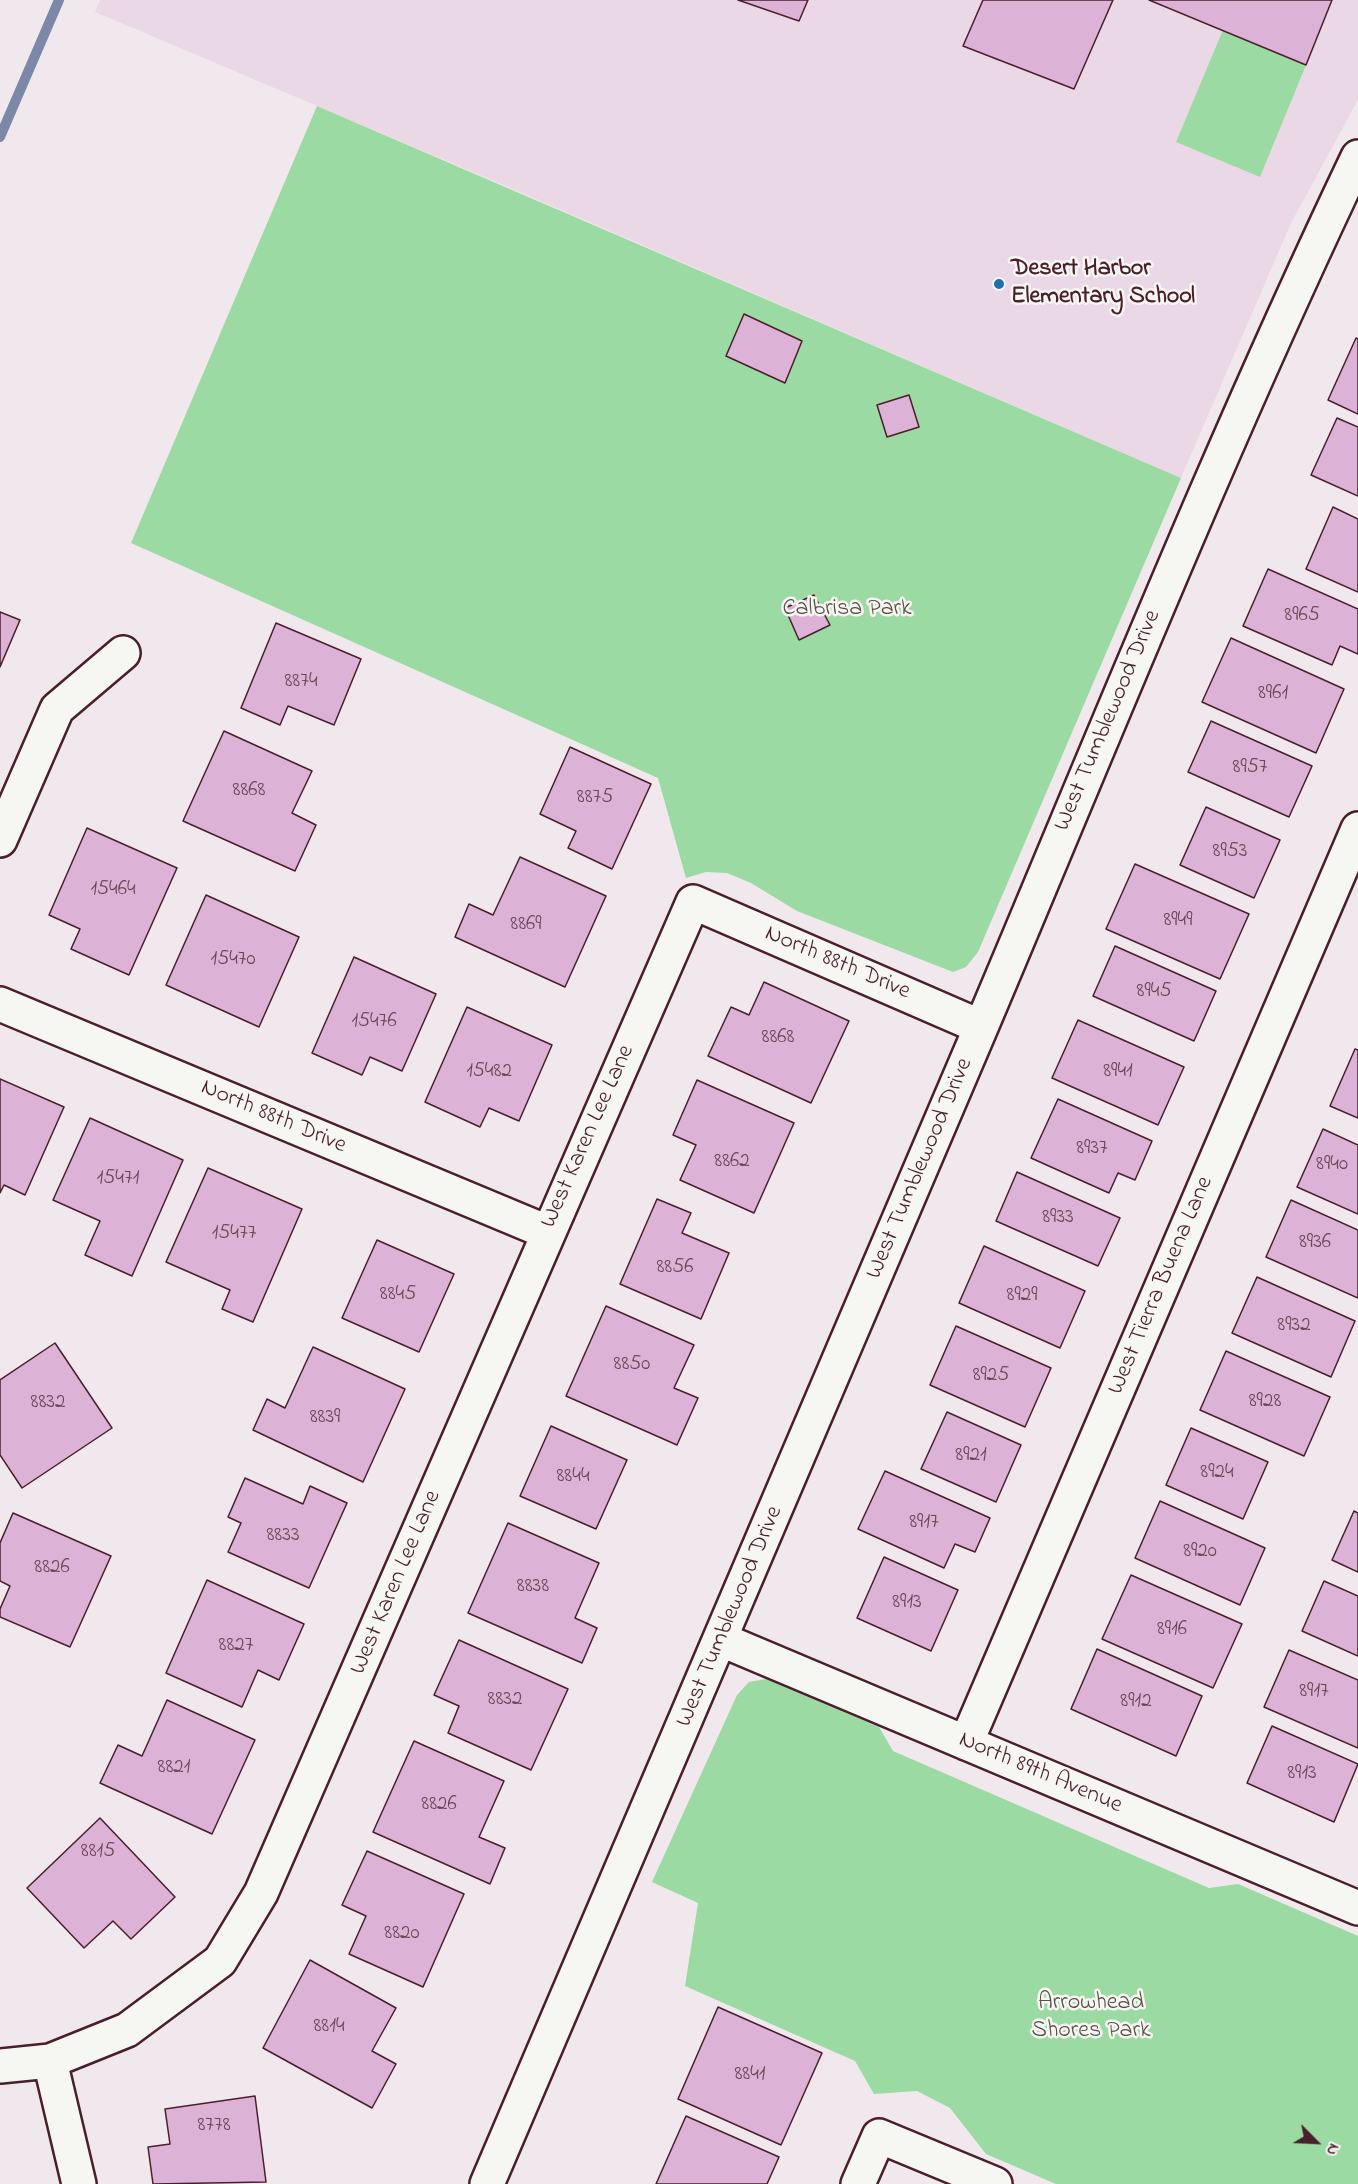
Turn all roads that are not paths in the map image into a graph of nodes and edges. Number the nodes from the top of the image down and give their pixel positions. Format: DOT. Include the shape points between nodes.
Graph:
graph roads {
  1 [pos="1358,157"];
  2 [pos="123,653"];
  3 [pos="1358,829"];
  4 [pos="0,840"];
  5 [pos="693,902"];
  6 [pos="0,1004"];
  7 [pos="981,1027"];
  8 [pos="547,1232"];
  9 [pos="722,1640"];
  10 [pos="966,1743"];
  11 [pos="1358,1908"];
  12 [pos="50,2061"];
  13 [pos="0,2066"];
  14 [pos="79,2184"];
  15 [pos="487,2184"];
  16 [pos="858,2184"];
  17 [pos="995,2184"];
  1 -- 7 [label="street, West Tumblewood Drive" via="1291,297 1148,626"];
  2 -- 4 [label="street" via="57,709"];
  3 -- 10 [label="street, West Tierra Buena Lane"];
  5 -- 7 [label="street, North 88th Drive"];
  5 -- 8 [label="street, West Karen Lee Lane"];
  6 -- 8 [label="street, North 88th Drive"];
  7 -- 9 [label="street, West Tumblewood Drive"];
  8 -- 12 [label="street, West Karen Lee Lane" via="261,1893 220,1961 128,2030"];
  9 -- 10 [label="street, North 89th Avenue"];
  9 -- 15 [label="street, West Tumblewood Drive"];
  10 -- 11 [label="street, North 89th Avenue"];
  12 -- 13 [label="street, West Karen Lee Lane"];
  12 -- 14 [label="street"];
  16 -- 17 [label="street" via="879,2136"];
}
